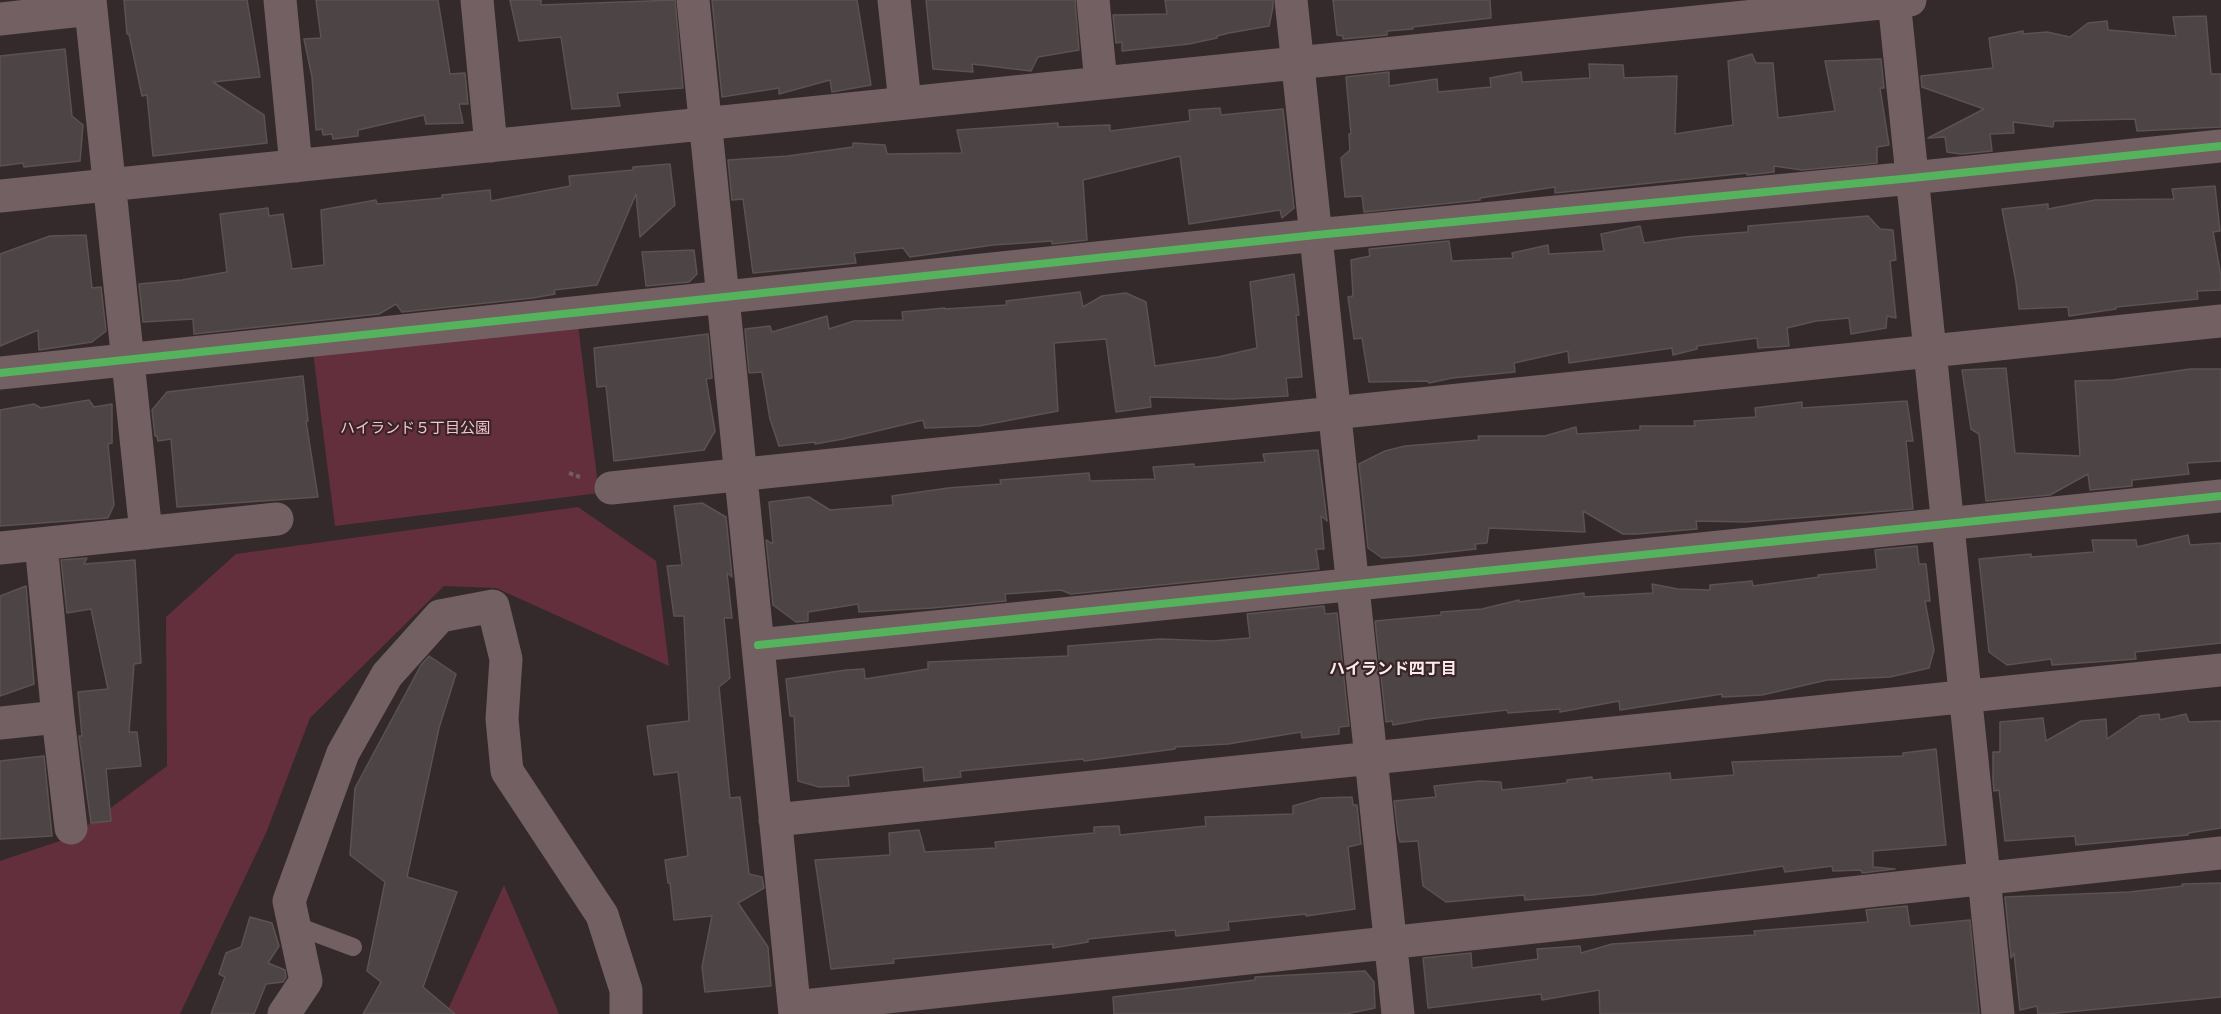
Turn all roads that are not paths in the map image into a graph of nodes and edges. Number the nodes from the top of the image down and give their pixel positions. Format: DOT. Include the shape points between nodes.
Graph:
graph roads {
  1 [pos="280,0"];
  2 [pos="477,0"];
  3 [pos="693,0"];
  4 [pos="894,0"];
  5 [pos="1093,0"];
  6 [pos="1291,0"];
  7 [pos="1899,1"];
  8 [pos="90,4"];
  9 [pos="0,19"];
  10 [pos="1298,63"];
  11 [pos="1101,83"];
  12 [pos="905,103"];
  13 [pos="705,124"];
  14 [pos="491,146"];
  15 [pos="2221,146"];
  16 [pos="296,166"];
  17 [pos="1912,178"];
  18 [pos="110,185"];
  19 [pos="0,196"];
  20 [pos="1316,235"];
  21 [pos="723,299"];
  22 [pos="2221,321"];
  23 [pos="1930,351"];
  24 [pos="128,360"];
  25 [pos="0,373"];
  26 [pos="1335,413"];
  27 [pos="741,474"];
  28 [pos="612,488"];
  29 [pos="2221,496"];
  30 [pos="277,519"];
  31 [pos="1948,524"];
  32 [pos="147,533"];
  33 [pos="41,544"];
  34 [pos="0,548"];
  35 [pos="1353,584"];
  36 [pos="758,645"];
  37 [pos="2221,670"];
  38 [pos="1966,697"];
  39 [pos="58,717"];
  40 [pos="0,723"];
  41 [pos="1371,758"];
  42 [pos="776,820"];
  43 [pos="71,828"];
  44 [pos="2221,853"];
  45 [pos="1984,878"];
  46 [pos="294,925"];
  47 [pos="1390,942"];
  48 [pos="353,947"];
  49 [pos="795,1010"];
  50 [pos="284,1014"];
  51 [pos="626,1014"];
  52 [pos="1398,1014"];
  53 [pos="1998,1014"];
  1 -- 16 [label="street"];
  2 -- 14 [label="street"];
  3 -- 13 [label="street"];
  4 -- 12 [label="street"];
  5 -- 11 [label="street"];
  6 -- 10 [label="street"];
  7 -- 10 [label="street"];
  7 -- 17 [label="street"];
  8 -- 9 [label="street"];
  8 -- 18 [label="street"];
  10 -- 11 [label="street"];
  10 -- 20 [label="street"];
  11 -- 12 [label="street"];
  12 -- 13 [label="street"];
  13 -- 14 [label="street"];
  13 -- 21 [label="street"];
  14 -- 16 [label="street"];
  15 -- 17 [label="street"];
  16 -- 18 [label="street"];
  17 -- 20 [label="street"];
  17 -- 23 [label="street"];
  18 -- 19 [label="street"];
  18 -- 24 [label="street"];
  20 -- 21 [label="street"];
  20 -- 26 [label="street"];
  21 -- 24 [label="street"];
  21 -- 27 [label="street"];
  22 -- 23 [label="street"];
  23 -- 26 [label="street"];
  23 -- 31 [label="street"];
  24 -- 25 [label="street"];
  24 -- 32 [label="street"];
  26 -- 27 [label="street"];
  26 -- 35 [label="street"];
  27 -- 28 [label="street"];
  27 -- 36 [label="street"];
  29 -- 31 [label="street"];
  30 -- 32 [label="street"];
  31 -- 35 [label="street"];
  31 -- 38 [label="street"];
  32 -- 33 [label="street"];
  33 -- 34 [label="street"];
  33 -- 39 [label="street"];
  35 -- 36 [label="street"];
  35 -- 41 [label="street"];
  36 -- 42 [label="street"];
  37 -- 38 [label="street"];
  38 -- 41 [label="street"];
  38 -- 45 [label="street"];
  39 -- 40 [label="street"];
  39 -- 43 [label="street"];
  41 -- 42 [label="street"];
  41 -- 47 [label="street"];
  42 -- 49 [label="street"];
  44 -- 45 [label="street"];
  45 -- 47 [label="street"];
  45 -- 53 [label="street"];
  46 -- 48 [label="lane"];
  46 -- 50 [label="street" via="306,981"];
  46 -- 51 [label="street" via="289,901 343,753 387,675 440,616 494,606 506,659 502,719 507,771 602,915 626,990"];
  47 -- 49 [label="street"];
  47 -- 52 [label="street"];
}
